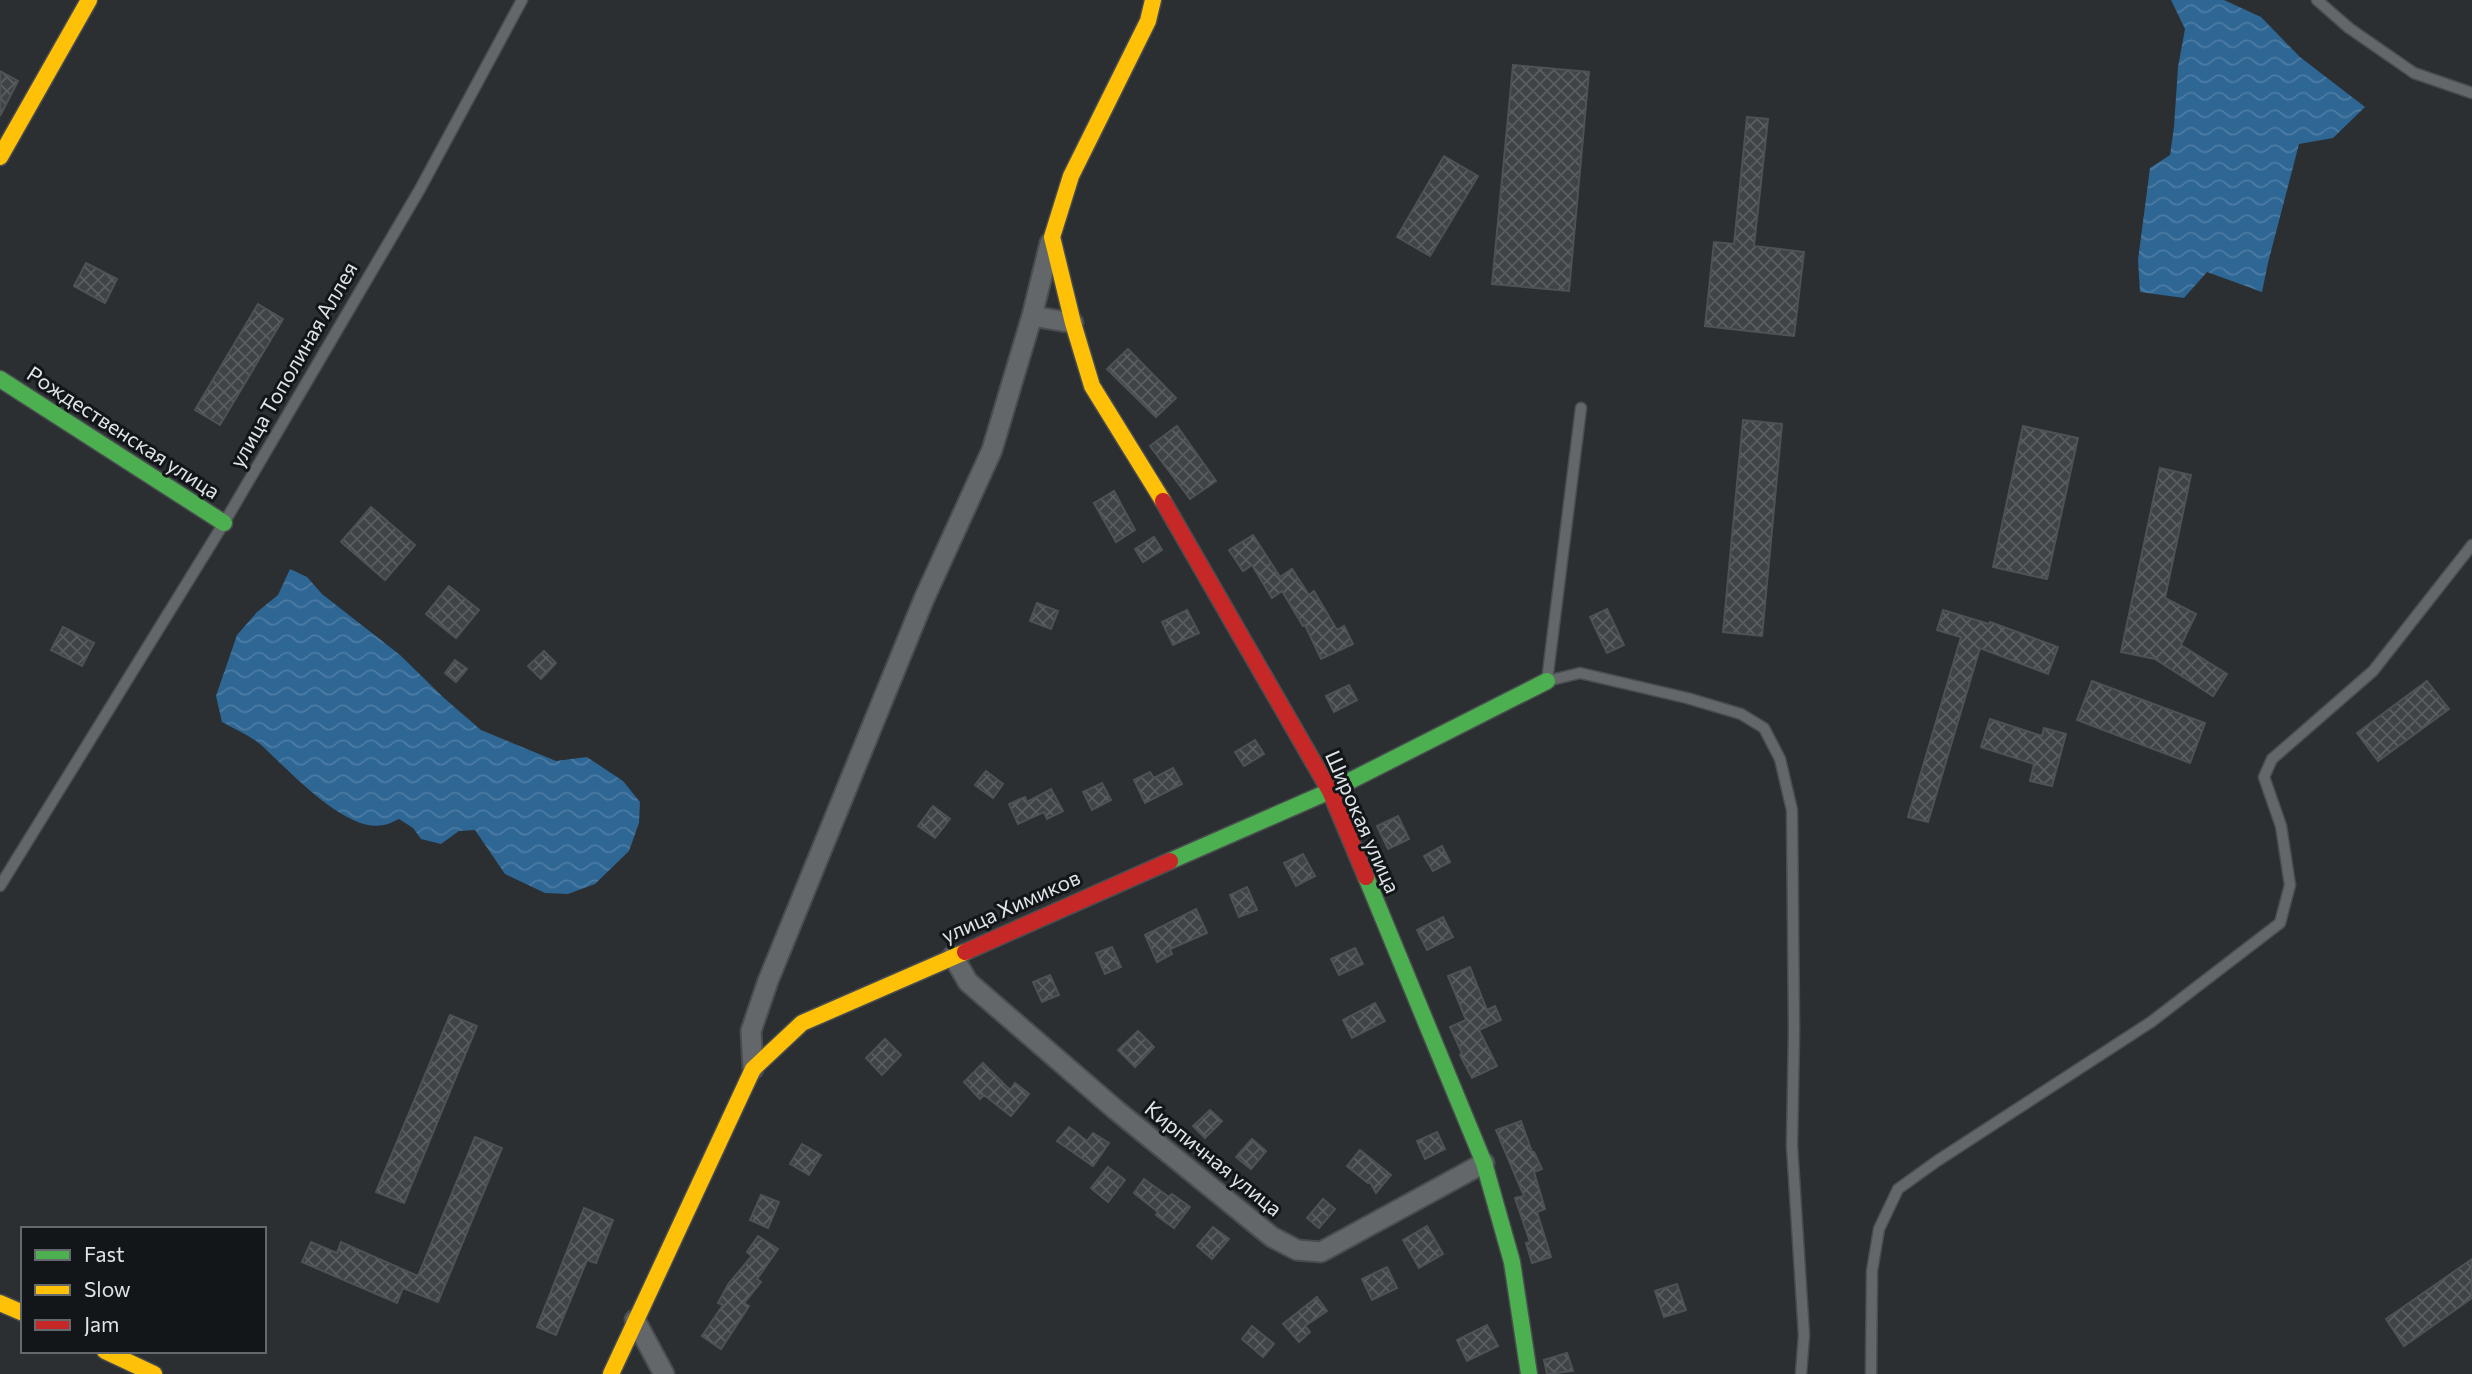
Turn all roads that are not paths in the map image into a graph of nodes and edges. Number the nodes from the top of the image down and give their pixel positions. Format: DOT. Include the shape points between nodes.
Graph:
graph roads {
  1 [pos="89,0"];
  2 [pos="522,0"];
  3 [pos="1153,0"];
  4 [pos="2317,0"];
  5 [pos="2472,93"];
  6 [pos="0,157"];
  7 [pos="1052,237"];
  8 [pos="1032,316"];
  9 [pos="1073,324"];
  10 [pos="0,379"];
  11 [pos="1581,408"];
  12 [pos="224,523"];
  13 [pos="2472,545"];
  14 [pos="1547,681"];
  15 [pos="1330,791"];
  16 [pos="0,887"];
  17 [pos="953,956"];
  18 [pos="753,1069"];
  19 [pos="1484,1163"];
  20 [pos="0,1303"];
  21 [pos="21,1312"];
  22 [pos="635,1320"];
  23 [pos="109,1353"];
  24 [pos="1528,1368"];
  25 [pos="155,1374"];
  26 [pos="611,1374"];
  27 [pos="664,1374"];
  28 [pos="1509,1374"];
  29 [pos="1801,1374"];
  30 [pos="1871,1374"];
  1 -- 6 [label="street"];
  2 -- 12 [label="lane, улица Тополиная Аллея" via="420,189"];
  3 -- 7 [label="street" via="1148,21 1071,176"];
  4 -- 5 [label="lane" via="2414,73"];
  7 -- 8 [label="street"];
  7 -- 9 [label="street, Широкая улица"];
  8 -- 9 [label="street"];
  8 -- 18 [label="street" via="992,450 925,599 768,981 751,1031"];
  9 -- 15 [label="street, Широкая улица" via="1092,386 1139,459"];
  10 -- 12 [label="street, Рождественская улица"];
  11 -- 14 [label="lane"];
  12 -- 16 [label="lane, улица Тополиная Аллея"];
  13 -- 30 [label="lane" via="2373,671 2272,759 2264,777 2281,826 2290,885 2280,923 2151,1022 1898,1189 1879,1229 1871,1271"];
  14 -- 15 [label="street, улица Химиков"];
  14 -- 29 [label="lane" via="1580,673 1741,714 1764,728 1780,759 1792,810 1792,1146 1804,1335"];
  15 -- 17 [label="street, улица Химиков"];
  15 -- 19 [label="street, Широкая улица"];
  17 -- 18 [label="street, улица Химиков" via="802,1023"];
  17 -- 19 [label="street, Кирпичная улица" via="968,982 1116,1110 1272,1237 1297,1250 1321,1252"];
  18 -- 22 [label="street, улица Химиков"];
  19 -- 24 [label="street, Широкая улица" via="1512,1262"];
  20 -- 21 [label="street"];
  22 -- 26 [label="street, улица Химиков"];
  22 -- 27 [label="street"];
  23 -- 25 [label="street"];
  24 -- 28 [label="street"];
}
